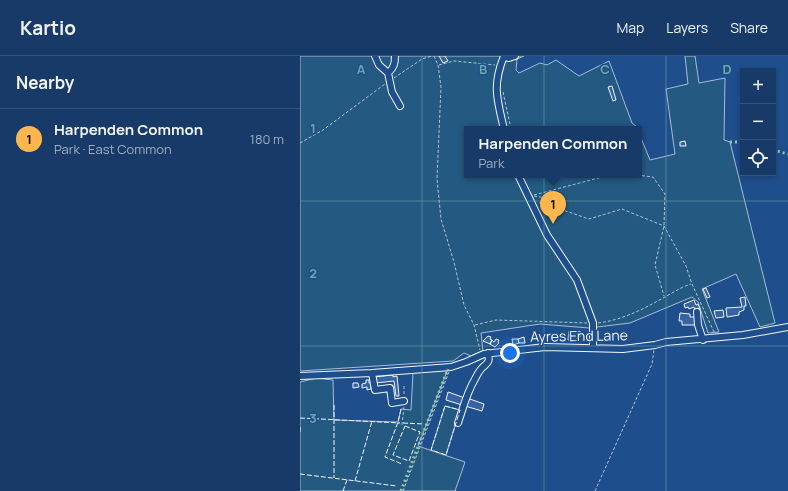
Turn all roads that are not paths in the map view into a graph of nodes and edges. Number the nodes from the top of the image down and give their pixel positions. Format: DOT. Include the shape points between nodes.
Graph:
graph roads {
  1 [pos="375,56"];
  2 [pos="395,56"];
  3 [pos="504,56"];
  4 [pos="515,56"];
  5 [pos="388,73"];
  6 [pos="400,106"];
  7 [pos="503,126"];
  8 [pos="519,178"];
  9 [pos="697,312"];
  10 [pos="788,327"];
  11 [pos="704,340"];
  12 [pos="593,348"];
  13 [pos="488,353"];
  14 [pos="372,373"];
  15 [pos="300,376"];
  16 [pos="404,401"];
  17 [pos="458,423"];
  1 -- 5 [label="street" via="379,65"];
  2 -- 5 [label="street" via="395,63"];
  3 -- 4 [label="street"];
  3 -- 7 [label="street" via="496,80 496,97"];
  5 -- 6 [label="street" via="392,92"];
  8 -- 12 [label="street" via="547,235 577,280 593,323"];
  9 -- 11 [label="street" via="698,325"];
  10 -- 11 [label="street, Ayres End Lane"];
  11 -- 12 [label="street, Ayres End Lane" via="666,342 655,346"];
  12 -- 13 [label="street, Ayres End Lane" via="545,347"];
  13 -- 14 [label="street, Ayres End Lane" via="451,367"];
  13 -- 17 [label="street" via="487,364 475,379"];
  14 -- 15 [label="street, Ayres End Lane"];
  14 -- 16 [label="street" via="374,390 390,388 392,402"];
}
